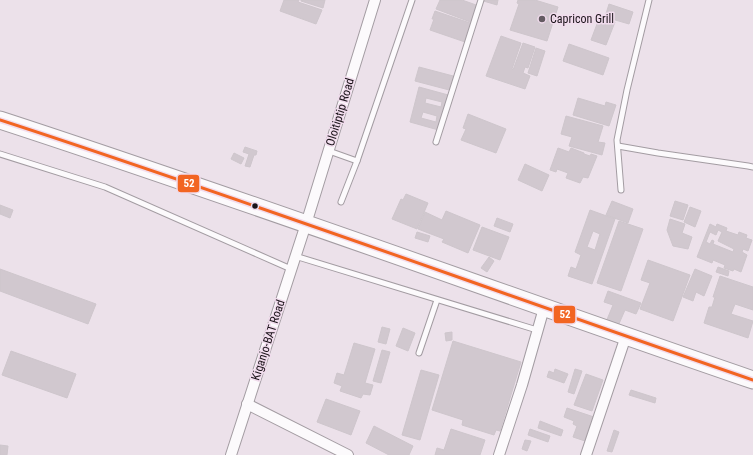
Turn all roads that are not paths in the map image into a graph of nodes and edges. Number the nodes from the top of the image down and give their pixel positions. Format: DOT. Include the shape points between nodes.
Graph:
graph roads {
  1 [pos="375,0"];
  2 [pos="412,0"];
  3 [pos="481,0"];
  4 [pos="649,0"];
  5 [pos="0,120"];
  6 [pos="436,142"];
  7 [pos="618,146"];
  8 [pos="329,151"];
  9 [pos="0,154"];
  10 [pos="357,161"];
  11 [pos="753,168"];
  12 [pos="621,190"];
  13 [pos="341,202"];
  14 [pos="306,224"];
  15 [pos="295,256"];
  16 [pos="291,269"];
  17 [pos="437,300"];
  18 [pos="544,308"];
  19 [pos="537,330"];
  20 [pos="626,336"];
  21 [pos="420,353"];
  22 [pos="753,380"];
  23 [pos="247,404"];
  24 [pos="231,455"];
  25 [pos="348,455"];
  26 [pos="499,455"];
  27 [pos="586,455"];
  1 -- 8 [label="street, Oloitiptip Road"];
  2 -- 10 [label="lane"];
  3 -- 6 [label="lane"];
  4 -- 7 [label="lane" via="627,90"];
  5 -- 14 [label="highway"];
  7 -- 11 [label="lane"];
  7 -- 12 [label="lane"];
  8 -- 10 [label="lane"];
  8 -- 14 [label="street, Oloitiptip Road"];
  9 -- 16 [label="lane" via="105,187"];
  10 -- 13 [label="lane"];
  14 -- 15 [label="street, Kiganjo-BAT Road"];
  14 -- 18 [label="highway"];
  15 -- 16 [label="street, Kiganjo-BAT Road"];
  15 -- 17 [label="lane"];
  16 -- 23 [label="street, Kiganjo-BAT Road"];
  17 -- 19 [label="lane"];
  17 -- 21 [label="lane"];
  18 -- 19 [label="street"];
  18 -- 20 [label="highway"];
  19 -- 26 [label="street"];
  20 -- 22 [label="highway"];
  20 -- 27 [label="street"];
  23 -- 24 [label="street, Kiganjo-BAT Road"];
  23 -- 25 [label="street"];
}
